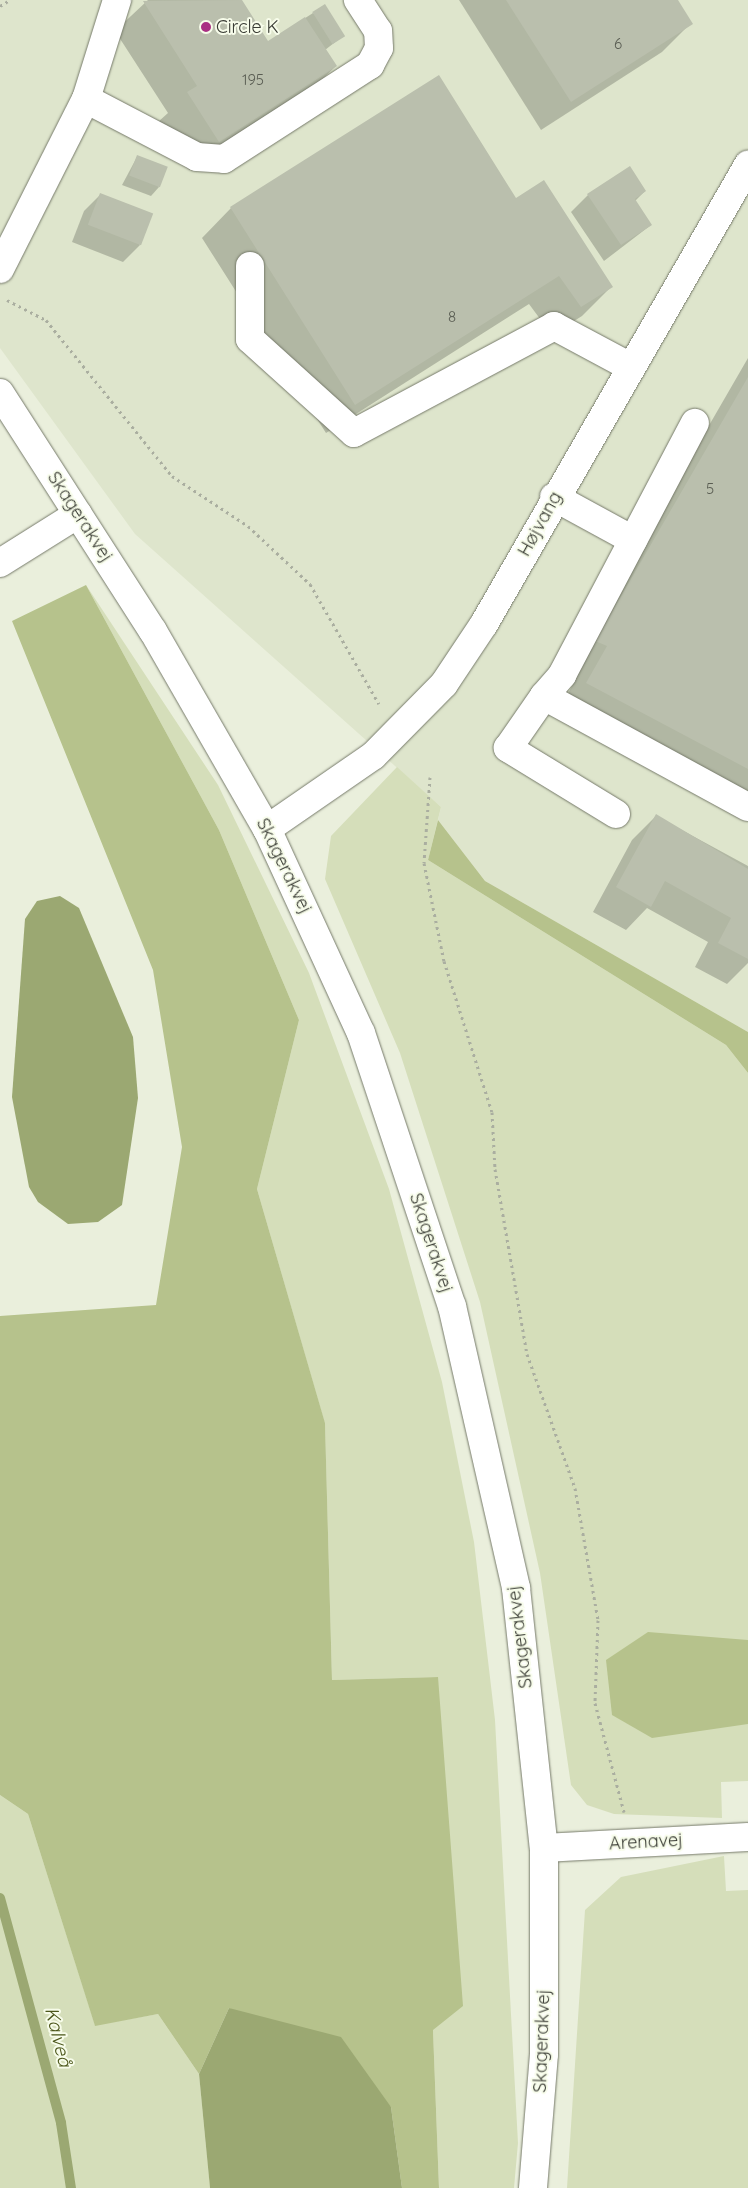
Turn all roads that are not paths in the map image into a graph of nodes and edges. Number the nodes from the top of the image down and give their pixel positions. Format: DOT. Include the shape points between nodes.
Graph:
graph roads {
  1 [pos="117,0"];
  2 [pos="358,0"];
  3 [pos="86,99"];
  4 [pos="748,164"];
  5 [pos="250,266"];
  6 [pos="0,269"];
  7 [pos="629,366"];
  8 [pos="1,398"];
  9 [pos="695,423"];
  10 [pos="554,497"];
  11 [pos="78,514"];
  12 [pos="633,540"];
  13 [pos="0,563"];
  14 [pos="544,696"];
  15 [pos="748,807"];
  16 [pos="616,814"];
  17 [pos="267,829"];
  18 [pos="748,1837"];
  19 [pos="544,1848"];
  20 [pos="533,2188"];
  1 -- 3 [label="street"];
  2 -- 3 [label="street" via="378,30 378,48 370,66 224,159 197,157"];
  3 -- 6 [label="street"];
  4 -- 7 [label="street, Højvang"];
  5 -- 7 [label="street" via="250,339 354,433 554,326"];
  7 -- 10 [label="street, Højvang"];
  8 -- 11 [label="street, Skagerakvej"];
  9 -- 12 [label="street"];
  10 -- 12 [label="street"];
  10 -- 17 [label="street, Højvang" via="484,624 444,684 373,756"];
  11 -- 13 [label="street"];
  11 -- 17 [label="street, Skagerakvej" via="153,631"];
  12 -- 14 [label="street" via="562,675"];
  14 -- 15 [label="street"];
  14 -- 16 [label="street" via="508,748"];
  17 -- 19 [label="street, Skagerakvej" via="361,1033 452,1306 516,1588"];
  18 -- 19 [label="street, Arenavej"];
  19 -- 20 [label="street, Skagerakvej" via="544,2054"];
}
